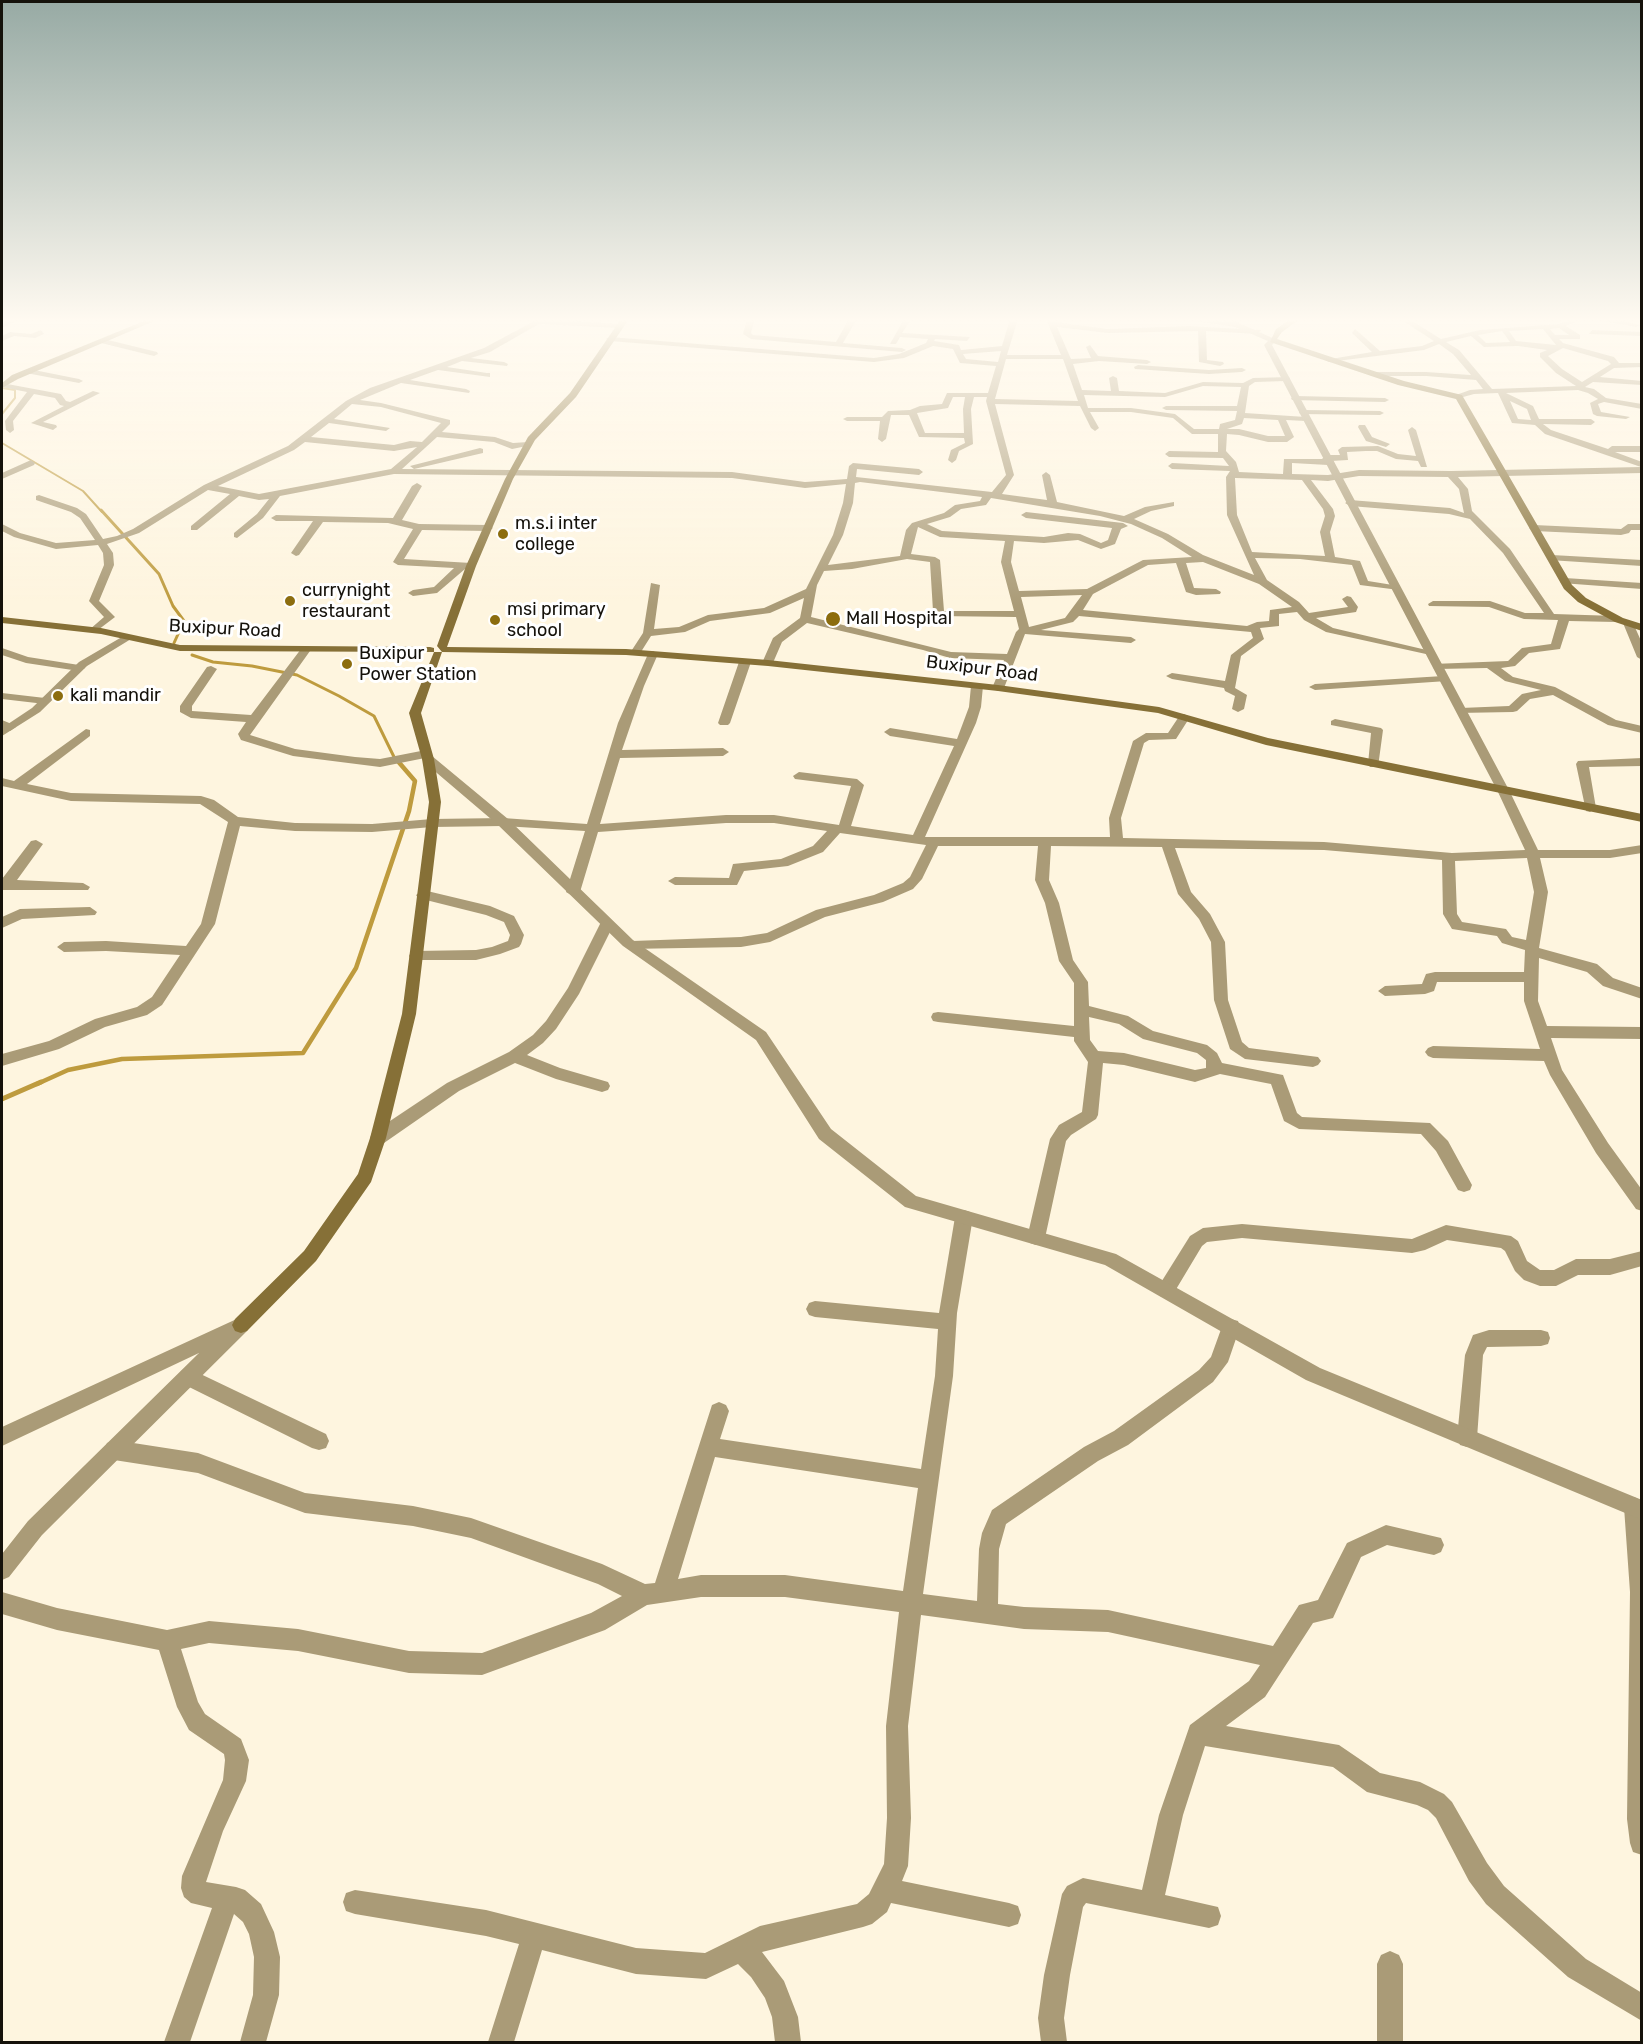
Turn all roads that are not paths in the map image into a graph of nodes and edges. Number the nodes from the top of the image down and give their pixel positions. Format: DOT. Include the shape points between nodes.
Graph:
graph roads {
  1 [pos="14,414"];
  2 [pos="52,414"];
  3 [pos="335,414"];
  4 [pos="417,414"];
  5 [pos="556,414"];
  6 [pos="887,414"];
  7 [pos="913,414"];
  8 [pos="967,414"];
  9 [pos="994,414"];
  10 [pos="1088,414"];
  11 [pos="1172,414"];
  12 [pos="1241,414"];
  13 [pos="1257,414"];
  14 [pos="1327,414"];
  15 [pos="1469,414"];
  16 [pos="1511,414"];
  17 [pos="1533,414"];
  18 [pos="1601,414"];
  19 [pos="1304,415"];
  20 [pos="1626,417"];
  21 [pos="1281,418"];
  22 [pos="847,419"];
  23 [pos="885,419"];
  24 [pos="327,420"];
  25 [pos="1537,422"];
  26 [pos="1591,422"];
  27 [pos="53,427"];
  28 [pos="1362,427"];
  29 [pos="386,428"];
  30 [pos="1095,428"];
  31 [pos="10,430"];
  32 [pos="1412,430"];
  33 [pos="1223,432"];
  34 [pos="436,434"];
  35 [pos="969,436"];
  36 [pos="882,438"];
  37 [pos="303,439"];
  38 [pos="424,445"];
  39 [pos="528,445"];
  40 [pos="1419,449"];
  41 [pos="1641,449"];
  42 [pos="1603,450"];
  43 [pos="480,451"];
  44 [pos="1169,454"];
  45 [pos="1223,455"];
  46 [pos="1422,459"];
  47 [pos="952,460"];
  48 [pos="1327,460"];
  49 [pos="31,463"];
  50 [pos="1641,465"];
  51 [pos="1172,466"];
  52 [pos="1641,470"];
  53 [pos="393,471"];
  54 [pos="919,472"];
  55 [pos="1235,472"];
  56 [pos="1427,473"];
  57 [pos="1504,473"];
  58 [pos="512,474"];
  59 [pos="1451,474"];
  60 [pos="1046,475"];
  61 [pos="2,476"];
  62 [pos="1288,477"];
  63 [pos="1336,477"];
  64 [pos="1305,478"];
  65 [pos="851,480"];
  66 [pos="417,486"];
  67 [pos="210,487"];
  68 [pos="237,493"];
  69 [pos="277,494"];
  70 [pos="991,496"];
  71 [pos="39,498"];
  72 [pos="1024,499"];
  73 [pos="1350,503"];
  74 [pos="1171,504"];
  75 [pos="1053,505"];
  76 [pos="1026,515"];
  77 [pos="1474,517"];
  78 [pos="276,518"];
  79 [pos="320,519"];
  80 [pos="396,522"];
  81 [pos="1125,523"];
  82 [pos="919,524"];
  83 [pos="2,527"];
  84 [pos="419,527"];
  85 [pos="194,528"];
  86 [pos="488,528"];
  87 [pos="1534,528"];
  88 [pos="1641,528"];
  89 [pos="17,535"];
  90 [pos="237,535"];
  91 [pos="1010,539"];
  92 [pos="1024,540"];
  93 [pos="2,543"];
  94 [pos="101,543"];
  95 [pos="296,553"];
  96 [pos="1249,555"];
  97 [pos="906,556"];
  98 [pos="1552,558"];
  99 [pos="1180,559"];
  100 [pos="1206,559"];
  101 [pos="1330,560"];
  102 [pos="1641,563"];
  103 [pos="467,566"];
  104 [pos="822,568"];
  105 [pos="1565,581"];
  106 [pos="1263,582"];
  107 [pos="655,585"];
  108 [pos="1641,586"];
  109 [pos="1395,588"];
  110 [pos="811,591"];
  111 [pos="413,592"];
  112 [pos="1089,592"];
  113 [pos="1216,592"];
  114 [pos="1014,594"];
  115 [pos="1347,599"];
  116 [pos="1433,604"];
  117 [pos="1077,613"];
  118 [pos="1303,613"];
  119 [pos="1020,614"];
  120 [pos="1552,618"];
  121 [pos="1564,618"];
  122 [pos="806,619"];
  123 [pos="1616,619"];
  124 [pos="2,620"];
  125 [pos="1628,623"];
  126 [pos="1254,626"];
  127 [pos="1641,628"];
  128 [pos="94,630"];
  129 [pos="1025,630"];
  130 [pos="648,633"];
  131 [pos="127,637"];
  132 [pos="1131,640"];
  133 [pos="439,650"];
  134 [pos="2,651"];
  135 [pos="305,651"];
  136 [pos="635,653"];
  137 [pos="653,654"];
  138 [pos="1431,654"];
  139 [pos="1010,657"];
  140 [pos="1641,657"];
  141 [pos="745,662"];
  142 [pos="768,663"];
  143 [pos="1490,665"];
  144 [pos="1437,666"];
  145 [pos="79,668"];
  146 [pos="211,669"];
  147 [pos="1172,676"];
  148 [pos="1443,678"];
  149 [pos="1230,685"];
  150 [pos="977,686"];
  151 [pos="1315,687"];
  152 [pos="998,688"];
  153 [pos="1556,692"];
  154 [pos="2,696"];
  155 [pos="45,702"];
  156 [pos="1239,709"];
  157 [pos="1461,711"];
  158 [pos="1184,717"];
  159 [pos="254,719"];
  160 [pos="724,723"];
  161 [pos="1335,723"];
  162 [pos="4,728"];
  163 [pos="1641,730"];
  164 [pos="890,732"];
  165 [pos="86,734"];
  166 [pos="960,743"];
  167 [pos="723,752"];
  168 [pos="616,754"];
  169 [pos="427,757"];
  170 [pos="1641,762"];
  171 [pos="1374,764"];
  172 [pos="799,776"];
  173 [pos="2,782"];
  174 [pos="16,785"];
  175 [pos="1504,792"];
  176 [pos="1590,808"];
  177 [pos="1641,818"];
  178 [pos="235,821"];
  179 [pos="432,822"];
  180 [pos="503,822"];
  181 [pos="594,828"];
  182 [pos="841,828"];
  183 [pos="917,840"];
  184 [pos="1117,841"];
  185 [pos="934,842"];
  186 [pos="1046,842"];
  187 [pos="36,844"];
  188 [pos="1167,844"];
  189 [pos="1640,852"];
  190 [pos="1533,854"];
  191 [pos="1448,856"];
  192 [pos="675,881"];
  193 [pos="3,885"];
  194 [pos="83,887"];
  195 [pos="573,892"];
  196 [pos="423,895"];
  197 [pos="90,912"];
  198 [pos="2,923"];
  199 [pos="608,924"];
  200 [pos="633,946"];
  201 [pos="64,947"];
  202 [pos="1532,949"];
  203 [pos="190,951"];
  204 [pos="416,956"];
  205 [pos="1531,977"];
  206 [pos="1385,992"];
  207 [pos="1641,994"];
  208 [pos="1081,1010"];
  209 [pos="939,1017"];
  210 [pos="1082,1032"];
  211 [pos="1541,1032"];
  212 [pos="1641,1034"];
  213 [pos="1433,1052"];
  214 [pos="1550,1055"];
  215 [pos="514,1056"];
  216 [pos="1094,1056"];
  217 [pos="2,1060"];
  218 [pos="1313,1061"];
  219 [pos="1214,1067"];
  220 [pos="602,1086"];
  221 [pos="378,1138"];
  222 [pos="1464,1185"];
  223 [pos="1640,1201"];
  224 [pos="964,1217"];
  225 [pos="1036,1238"];
  226 [pos="1641,1258"];
  227 [pos="1166,1290"];
  228 [pos="815,1309"];
  229 [pos="947,1322"];
  230 [pos="241,1325"];
  231 [pos="1231,1327"];
  232 [pos="1541,1338"];
  233 [pos="189,1377"];
  234 [pos="719,1411"];
  235 [pos="2,1437"];
  236 [pos="1467,1438"];
  237 [pos="320,1441"];
  238 [pos="708,1447"];
  239 [pos="114,1450"];
  240 [pos="929,1480"];
  241 [pos="1638,1508"];
  242 [pos="1434,1545"];
  243 [pos="2,1570"];
  244 [pos="654,1593"];
  245 [pos="912,1601"];
  246 [pos="2,1603"];
  247 [pos="987,1612"];
  248 [pos="167,1641"];
  249 [pos="1279,1658"];
  250 [pos="1198,1733"];
  251 [pos="1641,1843"];
  252 [pos="886,1890"];
  253 [pos="228,1897"];
  254 [pos="355,1902"];
  255 [pos="1152,1902"];
  256 [pos="1009,1914"];
  257 [pos="1209,1916"];
  258 [pos="534,1935"];
  259 [pos="741,1949"];
  260 [pos="1390,1964"];
  261 [pos="1641,2008"];
  262 [pos="177,2043"];
  263 [pos="253,2043"];
  264 [pos="501,2043"];
  265 [pos="788,2043"];
  266 [pos="1054,2043"];
  267 [pos="1390,2043"];
  1 -- 31 [label="street" via="9,421"];
  2 -- 27 [label="street" via="34,423"];
  3 -- 24 [label="street"];
  4 -- 34 [label="street" via="447,422"];
  5 -- 39 [label="main road"];
  6 -- 23 [label="street"];
  7 -- 35 [label="street" via="922,435"];
  8 -- 35 [label="street"];
  9 -- 70 [label="street" via="1010,475"];
  10 -- 30 [label="street"];
  11 -- 33 [label="street" via="1189,431"];
  12 -- 33 [label="street" via="1239,423 1224,425"];
  13 -- 21 [label="street"];
  14 -- 19 [label="street"];
  15 -- 57 [label="main road"];
  16 -- 25 [label="street" via="1515,421"];
  17 -- 25 [label="street"];
  18 -- 20 [label="street"];
  19 -- 21 [label="street"];
  19 -- 48 [label="street"];
  21 -- 33 [label="street" via="1290,437 1287,439"];
  22 -- 23 [label="street"];
  23 -- 36 [label="street"];
  24 -- 29 [label="street"];
  24 -- 37 [label="street"];
  25 -- 26 [label="street"];
  25 -- 42 [label="street" via="1548,432"];
  28 -- 40 [label="street" via="1372,440"];
  32 -- 40 [label="street"];
  33 -- 45 [label="street"];
  34 -- 38 [label="street"];
  34 -- 39 [label="street"];
  35 -- 47 [label="street" via="969,444 955,450"];
  37 -- 38 [label="street" via="394,448"];
  37 -- 67 [label="street"];
  38 -- 53 [label="street"];
  39 -- 58 [label="main road"];
  40 -- 46 [label="street"];
  41 -- 42 [label="street"];
  42 -- 50 [label="street"];
  43 -- 53 [label="street"];
  44 -- 45 [label="street"];
  45 -- 55 [label="street" via="1232,462"];
  46 -- 48 [label="street" via="1366,448 1342,450 1345,458"];
  46 -- 56 [label="street"];
  48 -- 62 [label="street" via="1287,461"];
  48 -- 63 [label="street"];
  49 -- 61 [label="street"];
  51 -- 55 [label="street"];
  52 -- 57 [label="street"];
  53 -- 58 [label="street"];
  53 -- 69 [label="street"];
  54 -- 65 [label="street" via="853,466"];
  55 -- 62 [label="street"];
  55 -- 96 [label="street" via="1229,482 1230,506"];
  56 -- 59 [label="street"];
  56 -- 63 [label="street"];
  57 -- 59 [label="street"];
  57 -- 87 [label="main road"];
  58 -- 65 [label="street" via="732,476 805,485"];
  58 -- 86 [label="main road"];
  59 -- 77 [label="street" via="1463,489 1466,507"];
  60 -- 75 [label="street"];
  62 -- 64 [label="street"];
  63 -- 64 [label="street"];
  63 -- 73 [label="street"];
  64 -- 101 [label="street" via="1328,509 1325,532"];
  65 -- 70 [label="street" via="879,480"];
  65 -- 104 [label="street" via="838,535"];
  66 -- 80 [label="street"];
  67 -- 68 [label="street"];
  67 -- 94 [label="street" via="200,489 153,522"];
  68 -- 69 [label="street" via="258,497"];
  68 -- 85 [label="street"];
  69 -- 90 [label="street" via="260,516"];
  70 -- 72 [label="street"];
  70 -- 82 [label="street" via="982,503 958,507"];
  71 -- 94 [label="street" via="83,516"];
  72 -- 75 [label="street"];
  72 -- 76 [label="street"];
  73 -- 77 [label="street" via="1450,511"];
  73 -- 109 [label="street"];
  74 -- 81 [label="street" via="1148,509"];
  75 -- 81 [label="street"];
  76 -- 81 [label="street"];
  76 -- 92 [label="street"];
  77 -- 120 [label="street" via="1507,551"];
  78 -- 79 [label="street"];
  79 -- 80 [label="street"];
  79 -- 95 [label="street"];
  80 -- 84 [label="street"];
  81 -- 92 [label="street" via="1112,542 1104,546 1068,536 1059,540"];
  81 -- 100 [label="street"];
  82 -- 91 [label="street" via="940,534"];
  82 -- 97 [label="street" via="912,527"];
  83 -- 89 [label="street"];
  84 -- 86 [label="street"];
  84 -- 103 [label="street" via="398,562"];
  86 -- 103 [label="main road"];
  87 -- 88 [label="street" via="1622,532 1628,527"];
  87 -- 98 [label="main road"];
  89 -- 93 [label="street"];
  89 -- 94 [label="street" via="61,546"];
  91 -- 92 [label="street"];
  91 -- 114 [label="street" via="1006,562"];
  94 -- 128 [label="street" via="110,560 94,601 110,617"];
  96 -- 101 [label="street"];
  96 -- 106 [label="street"];
  97 -- 104 [label="street"];
  97 -- 119 [label="street" via="935,560 941,614"];
  98 -- 102 [label="street"];
  98 -- 105 [label="main road"];
  99 -- 100 [label="street"];
  99 -- 112 [label="street" via="1146,562"];
  99 -- 113 [label="street" via="1190,590"];
  100 -- 106 [label="street"];
  101 -- 109 [label="street" via="1356,563 1364,583"];
  103 -- 111 [label="street" via="437,590"];
  103 -- 133 [label="main road"];
  104 -- 110 [label="street"];
  105 -- 108 [label="street"];
  105 -- 123 [label="main road" via="1582,600"];
  106 -- 118 [label="street"];
  107 -- 130 [label="street"];
  109 -- 138 [label="street"];
  110 -- 122 [label="street"];
  110 -- 130 [label="street" via="766,611 708,618 681,630"];
  112 -- 114 [label="street"];
  112 -- 117 [label="street"];
  114 -- 119 [label="street"];
  115 -- 118 [label="street" via="1352,610"];
  116 -- 120 [label="street" via="1485,603 1517,615"];
  117 -- 126 [label="street" via="1249,629"];
  117 -- 129 [label="street" via="1062,623"];
  118 -- 126 [label="street" via="1274,612 1275,624"];
  118 -- 138 [label="street" via="1330,630"];
  119 -- 129 [label="street"];
  120 -- 121 [label="street"];
  121 -- 123 [label="street"];
  121 -- 143 [label="street" via="1556,647 1526,650 1511,664"];
  122 -- 139 [label="street" via="950,655"];
  122 -- 142 [label="street" via="777,640"];
  123 -- 125 [label="main road"];
  124 -- 128 [label="main road, Buxipur Road"];
  125 -- 127 [label="main road"];
  125 -- 140 [label="street"];
  126 -- 149 [label="street" via="1259,639 1236,655"];
  128 -- 131 [label="main road, Buxipur Road"];
  129 -- 132 [label="street"];
  129 -- 139 [label="street" via="1019,634"];
  130 -- 136 [label="street"];
  131 -- 135 [label="main road, Buxipur Road" via="180,648"];
  131 -- 145 [label="street"];
  133 -- 135 [label="main road, Buxipur Road"];
  133 -- 136 [label="main road, Buxipur Road"];
  133 -- 169 [label="main road" via="415,713"];
  134 -- 145 [label="street" via="26,660"];
  135 -- 159 [label="street"];
  136 -- 137 [label="main road, Buxipur Road"];
  137 -- 141 [label="main road, Buxipur Road"];
  137 -- 168 [label="street"];
  138 -- 144 [label="street"];
  139 -- 152 [label="street"];
  141 -- 142 [label="main road, Buxipur Road"];
  141 -- 160 [label="street"];
  142 -- 150 [label="main road, Buxipur Road"];
  143 -- 144 [label="street"];
  143 -- 153 [label="street" via="1509,679"];
  144 -- 148 [label="street"];
  145 -- 155 [label="street"];
  146 -- 159 [label="street" via="186,706 186,712"];
  147 -- 149 [label="street"];
  148 -- 151 [label="street"];
  148 -- 157 [label="street"];
  149 -- 156 [label="street" via="1230,691 1241,695"];
  150 -- 152 [label="main road, Buxipur Road"];
  150 -- 166 [label="street" via="972,715"];
  152 -- 158 [label="main road, Buxipur Road" via="1159,710"];
  153 -- 157 [label="street" via="1526,696 1507,711"];
  153 -- 163 [label="street" via="1612,723"];
  154 -- 155 [label="street"];
  155 -- 162 [label="street"];
  157 -- 175 [label="street"];
  158 -- 171 [label="main road, Buxipur Road" via="1266,741"];
  158 -- 184 [label="street" via="1172,736 1139,741 1115,818"];
  159 -- 169 [label="street" via="245,737 316,757 380,763"];
  161 -- 171 [label="street" via="1377,730"];
  164 -- 166 [label="street"];
  165 -- 174 [label="street"];
  166 -- 183 [label="street"];
  167 -- 168 [label="street"];
  168 -- 181 [label="street"];
  169 -- 179 [label="main road" via="435,802"];
  169 -- 180 [label="street"];
  170 -- 176 [label="street" via="1582,764"];
  171 -- 175 [label="main road, Buxipur Road"];
  172 -- 182 [label="street" via="858,785"];
  173 -- 174 [label="street"];
  174 -- 178 [label="street" via="60,796 201,800"];
  175 -- 176 [label="main road, Buxipur Road"];
  175 -- 190 [label="street"];
  176 -- 177 [label="main road, Buxipur Road"];
  178 -- 179 [label="street" via="372,828"];
  178 -- 203 [label="street" via="212,914"];
  179 -- 180 [label="street"];
  179 -- 196 [label="main road"];
  180 -- 181 [label="street"];
  180 -- 195 [label="street"];
  181 -- 182 [label="street" via="774,819"];
  181 -- 195 [label="street"];
  182 -- 183 [label="street"];
  182 -- 192 [label="street" via="818,849 783,863 738,867 732,882"];
  183 -- 185 [label="street"];
  184 -- 186 [label="street"];
  184 -- 188 [label="street"];
  185 -- 186 [label="street"];
  185 -- 200 [label="street" via="908,886 821,913 770,937 741,942"];
  186 -- 208 [label="street" via="1042,880 1052,903 1066,961 1081,982"];
  187 -- 193 [label="street"];
  188 -- 191 [label="street" via="1324,846"];
  188 -- 218 [label="street" via="1185,894 1205,917 1218,942 1221,1000 1235,1045 1245,1053"];
  189 -- 190 [label="street"];
  190 -- 191 [label="street"];
  190 -- 202 [label="street" via="1541,892"];
  191 -- 202 [label="street" via="1450,914 1457,926 1501,932 1507,940"];
  193 -- 194 [label="street"];
  195 -- 199 [label="street"];
  196 -- 204 [label="main road"];
  196 -- 204 [label="street" via="509,919 517,935 514,944 476,955"];
  197 -- 198 [label="street" via="20,914"];
  199 -- 200 [label="street"];
  199 -- 215 [label="street" via="560,1012 538,1039"];
  200 -- 224 [label="street" via="761,1036 825,1134 911,1202"];
  201 -- 203 [label="street"];
  202 -- 205 [label="street"];
  202 -- 207 [label="street" via="1592,968 1608,982"];
  203 -- 217 [label="street" via="151,1006 100,1023 54,1045"];
  204 -- 221 [label="main road" via="409,1014"];
  205 -- 206 [label="street" via="1436,977 1431,978 1425,989"];
  205 -- 211 [label="street" via="1530,1000"];
  208 -- 210 [label="street"];
  208 -- 219 [label="street" via="1123,1020 1148,1035 1202,1049 1212,1057"];
  209 -- 210 [label="street"];
  210 -- 216 [label="street" via="1082,1041"];
  211 -- 212 [label="street"];
  211 -- 214 [label="street"];
  213 -- 214 [label="street"];
  214 -- 223 [label="street" via="1555,1071"];
  215 -- 220 [label="street"];
  215 -- 221 [label="street" via="453,1087"];
  216 -- 219 [label="street" via="1195,1076 1207,1075"];
  216 -- 225 [label="street" via="1090,1115 1058,1138"];
  219 -- 222 [label="street" via="1277,1080 1290,1117 1299,1123 1424,1128 1442,1146"];
  221 -- 230 [label="main road" via="365,1177 310,1256"];
  224 -- 225 [label="street"];
  224 -- 229 [label="street"];
  225 -- 227 [label="street" via="1110,1258"];
  226 -- 227 [label="street" via="1610,1267 1576,1267 1556,1278 1540,1278 1521,1266 1512,1246 1505,1241 1446,1232 1412,1246 1242,1232 1203,1235"];
  227 -- 231 [label="street"];
  228 -- 229 [label="street"];
  229 -- 240 [label="street" via="944,1376"];
  230 -- 233 [label="street"];
  230 -- 235 [label="street"];
  231 -- 236 [label="street" via="1313,1374"];
  231 -- 247 [label="street" via="1219,1362 1206,1376 1121,1438 999,1517 989,1549"];
  232 -- 236 [label="street" via="1480,1341 1474,1355"];
  233 -- 237 [label="street"];
  233 -- 239 [label="street"];
  234 -- 238 [label="street"];
  236 -- 241 [label="street"];
  238 -- 240 [label="street"];
  238 -- 244 [label="street"];
  239 -- 243 [label="street" via="35,1528"];
  239 -- 244 [label="street" via="198,1463 305,1503 413,1516 471,1528"];
  240 -- 245 [label="street"];
  241 -- 251 [label="street"];
  242 -- 249 [label="street" via="1386,1535 1354,1550 1324,1610 1307,1613"];
  244 -- 245 [label="street" via="702,1586 785,1586"];
  244 -- 248 [label="street" via="597,1622 482,1664 409,1662 298,1640 208,1632"];
  245 -- 247 [label="street"];
  245 -- 252 [label="street" via="897,1726 896,1866"];
  246 -- 248 [label="street" via="57,1619"];
  247 -- 249 [label="street" via="1024,1618 1108,1621"];
  248 -- 253 [label="street" via="196,1722 233,1748 237,1760 234,1781 213,1826 193,1888 200,1894"];
  249 -- 250 [label="street" via="1257,1689"];
  250 -- 255 [label="street" via="1171,1815"];
  250 -- 261 [label="street" via="1340,1757 1375,1784 1420,1794 1436,1802 1495,1895 1577,1968"];
  252 -- 256 [label="street"];
  252 -- 259 [label="street" via="879,1903 863,1915 760,1939"];
  253 -- 262 [label="street"];
  253 -- 263 [label="street" via="252,1913 267,1958 266,1995"];
  254 -- 258 [label="street" via="486,1923"];
  255 -- 257 [label="street"];
  255 -- 266 [label="street" via="1083,1890 1071,1903 1057,1975 1052,2018"];
  258 -- 259 [label="street" via="636,1961 694,1966 706,1966"];
  258 -- 264 [label="street"];
  259 -- 265 [label="street" via="775,1990 785,2017"];
  260 -- 267 [label="street"];
}
